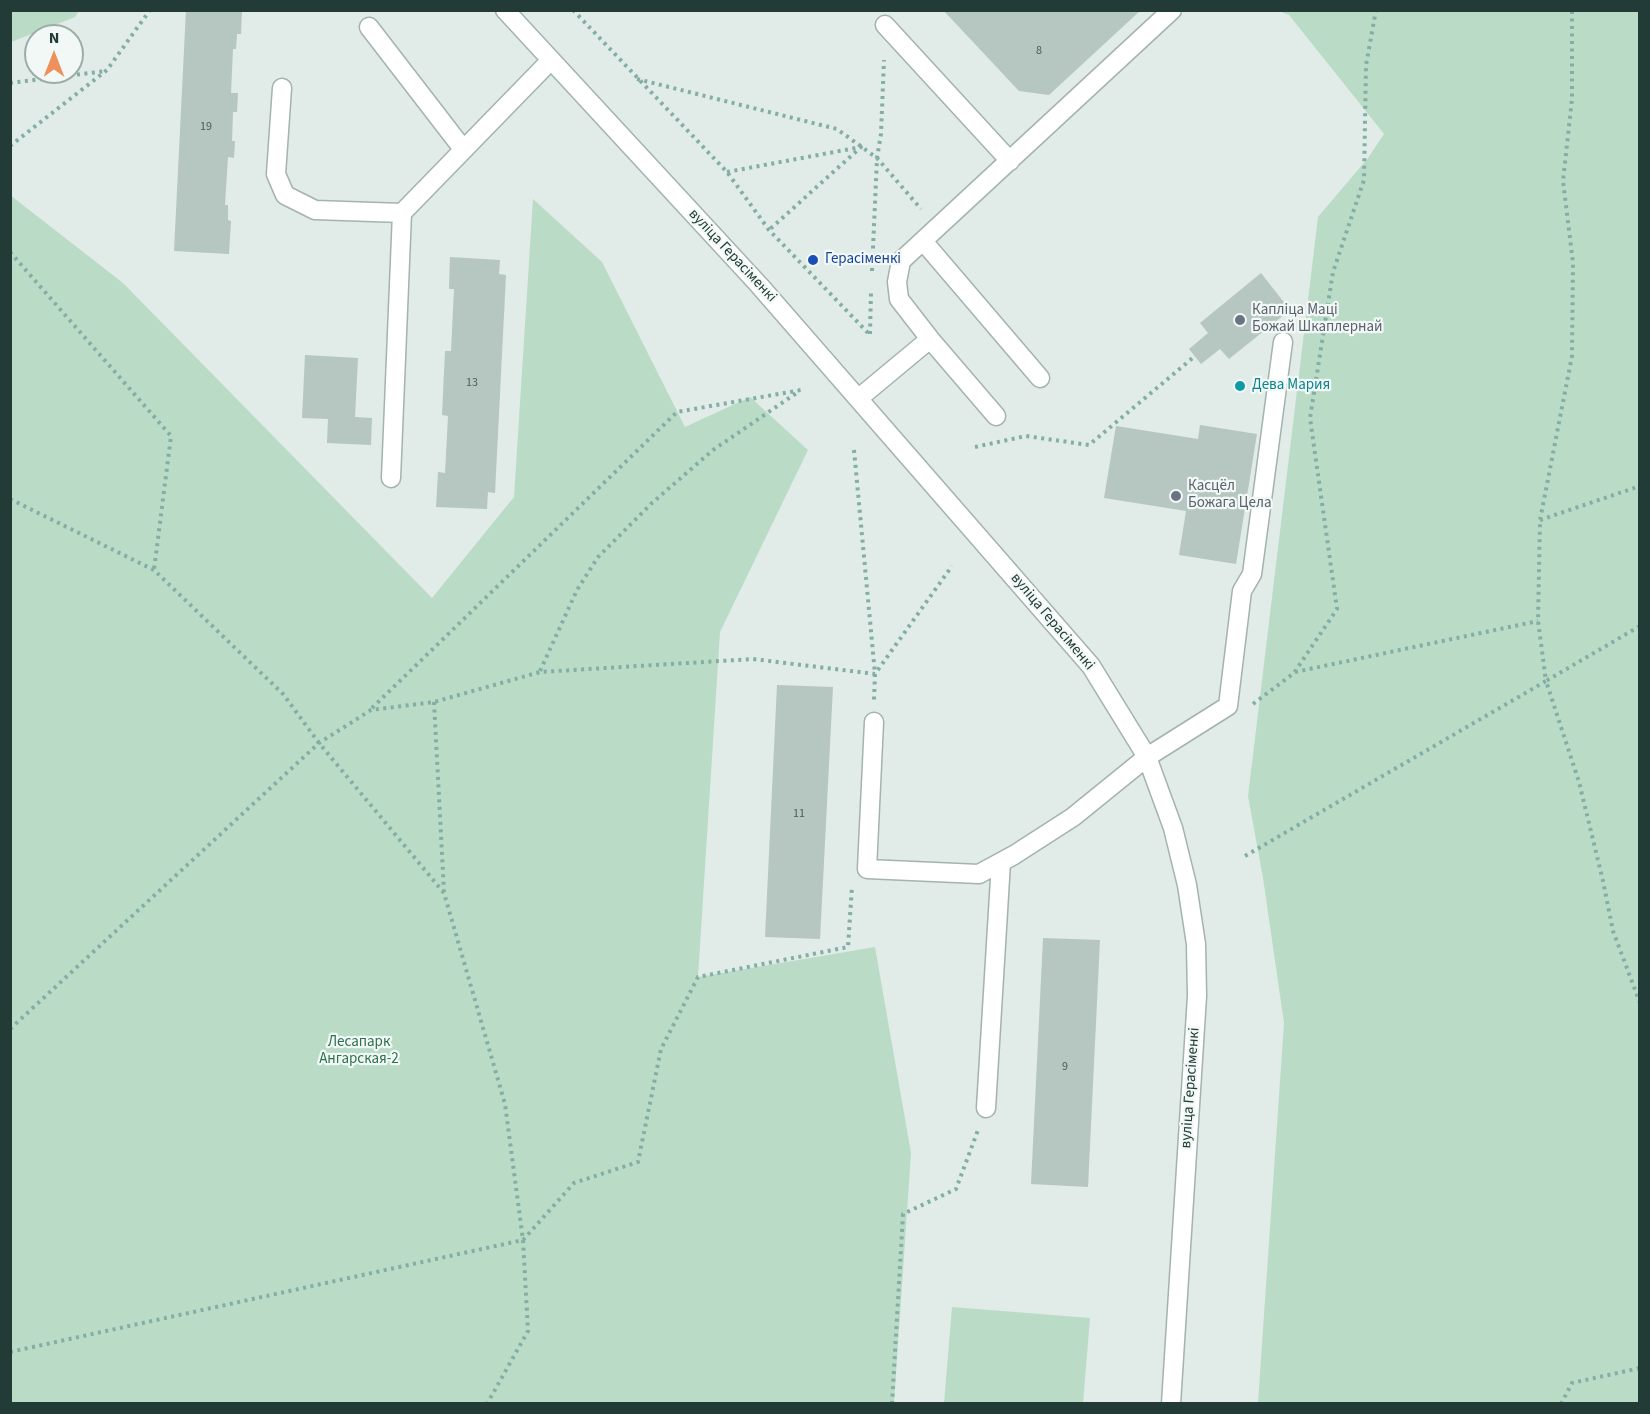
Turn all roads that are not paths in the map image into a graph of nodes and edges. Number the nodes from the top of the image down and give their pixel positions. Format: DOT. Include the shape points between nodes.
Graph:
graph roads {
  1 [pos="505,10"];
  2 [pos="1172,10"];
  3 [pos="885,25"];
  4 [pos="369,27"];
  5 [pos="550,60"];
  6 [pos="282,88"];
  7 [pos="463,149"];
  8 [pos="1010,161"];
  9 [pos="402,213"];
  10 [pos="923,241"];
  11 [pos="930,339"];
  12 [pos="1283,342"];
  13 [pos="1040,378"];
  14 [pos="859,398"];
  15 [pos="996,416"];
  16 [pos="391,478"];
  17 [pos="874,722"];
  18 [pos="1147,757"];
  19 [pos="1001,862"];
  20 [pos="986,1108"];
  21 [pos="1171,1404"];
  1 -- 5 [label="street, вуліца Герасіменкі"];
  2 -- 8 [label="street"];
  3 -- 8 [label="street"];
  4 -- 7 [label="street"];
  5 -- 7 [label="street"];
  5 -- 14 [label="street, вуліца Герасіменкі"];
  6 -- 9 [label="street" via="276,174 285,195 315,210"];
  7 -- 9 [label="street"];
  8 -- 10 [label="street"];
  9 -- 16 [label="street"];
  10 -- 11 [label="street" via="901,261 897,282 899,299"];
  10 -- 13 [label="street"];
  11 -- 14 [label="street"];
  11 -- 15 [label="street"];
  12 -- 18 [label="street" via="1252,574 1242,591 1228,706"];
  14 -- 18 [label="street, вуліца Герасіменкі" via="1091,666"];
  17 -- 19 [label="street" via="867,869 979,874"];
  18 -- 19 [label="street" via="1073,818"];
  18 -- 21 [label="street, вуліца Герасіменкі" via="1173,828 1196,944 1197,996"];
  19 -- 20 [label="street"];
}
